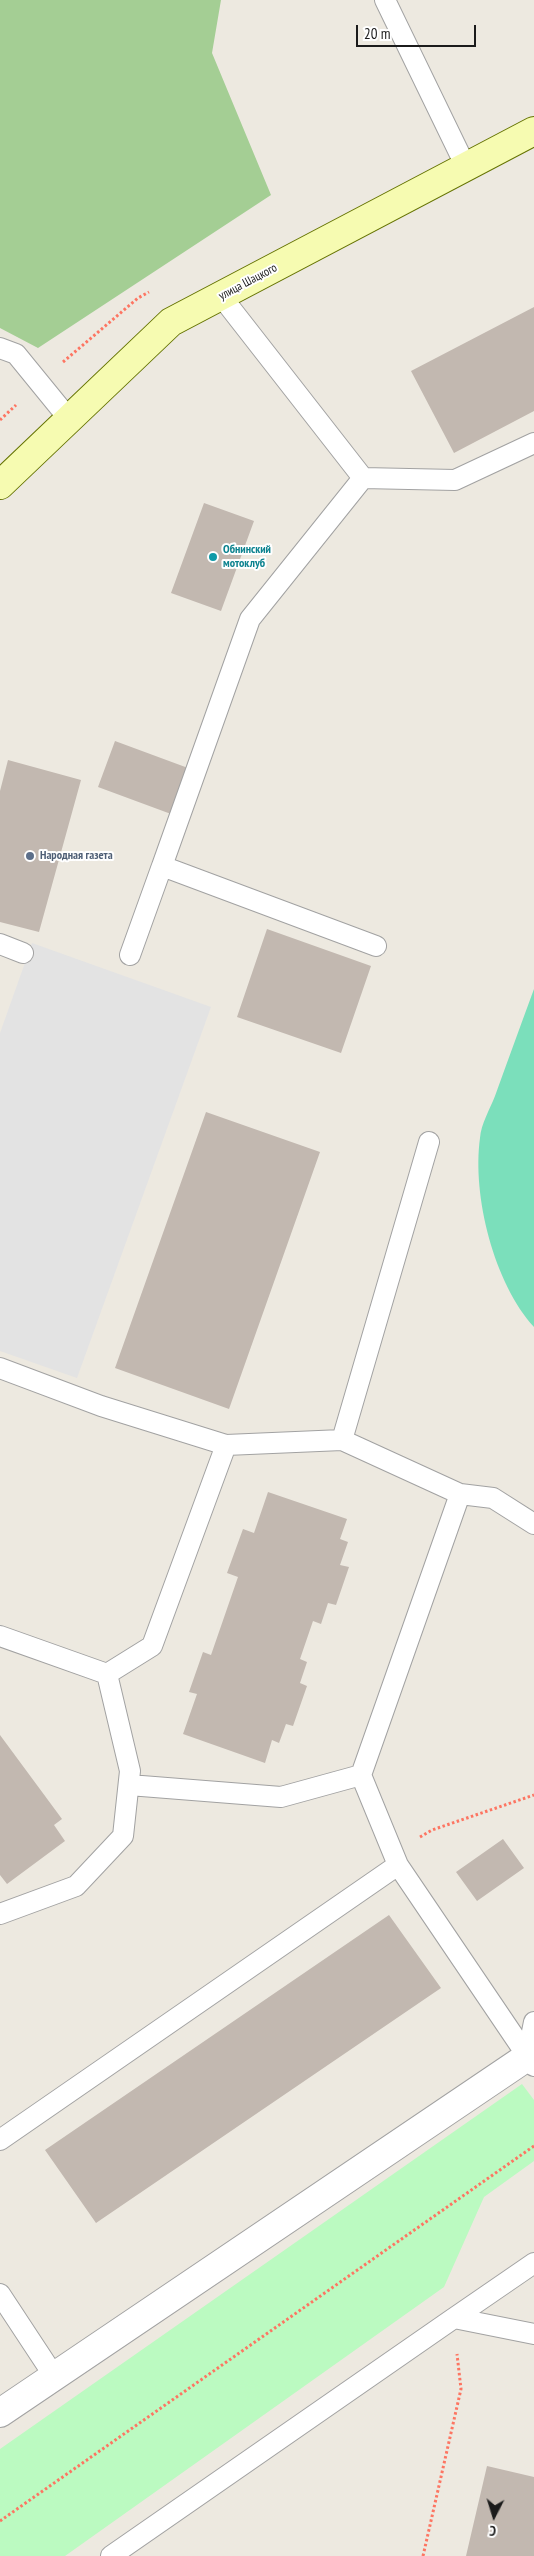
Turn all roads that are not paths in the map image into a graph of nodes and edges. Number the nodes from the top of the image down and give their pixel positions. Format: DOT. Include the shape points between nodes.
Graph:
graph roads {
  1 [pos="385,0"];
  2 [pos="534,132"];
  3 [pos="466,167"];
  4 [pos="221,296"];
  5 [pos="0,348"];
  6 [pos="69,419"];
  7 [pos="534,443"];
  8 [pos="364,478"];
  9 [pos="0,485"];
  10 [pos="162,866"];
  11 [pos="0,944"];
  12 [pos="376,946"];
  13 [pos="23,953"];
  14 [pos="130,954"];
  15 [pos="429,1142"];
  16 [pos="0,1368"];
  17 [pos="342,1440"];
  18 [pos="226,1445"];
  19 [pos="460,1494"];
  20 [pos="534,1524"];
  21 [pos="0,1636"];
  22 [pos="107,1674"];
  23 [pos="361,1775"];
  24 [pos="128,1785"];
  25 [pos="396,1858"];
  26 [pos="0,1914"];
  27 [pos="534,2022"];
  28 [pos="530,2062"];
  29 [pos="0,2140"];
  30 [pos="534,2263"];
  31 [pos="0,2294"];
  32 [pos="454,2318"];
  33 [pos="534,2334"];
  34 [pos="54,2376"];
  35 [pos="0,2413"];
  36 [pos="111,2556"];
  1 -- 3 [label="lane"];
  2 -- 3 [label="street, улица Шацкого"];
  3 -- 4 [label="street, улица Шацкого"];
  4 -- 6 [label="street, улица Шацкого" via="171,322"];
  4 -- 8 [label="lane"];
  5 -- 6 [label="lane" via="16,354"];
  6 -- 9 [label="street, улица Шацкого"];
  7 -- 8 [label="lane" via="455,480"];
  8 -- 10 [label="lane" via="250,619"];
  10 -- 12 [label="lane"];
  10 -- 14 [label="lane"];
  11 -- 13 [label="lane"];
  15 -- 17 [label="lane"];
  16 -- 18 [label="lane" via="101,1406"];
  17 -- 18 [label="lane"];
  17 -- 19 [label="lane"];
  18 -- 22 [label="lane" via="152,1646"];
  19 -- 20 [label="lane" via="492,1498"];
  19 -- 23 [label="lane"];
  21 -- 22 [label="lane"];
  22 -- 24 [label="lane" via="130,1771"];
  23 -- 24 [label="lane" via="281,1797"];
  23 -- 25 [label="lane"];
  24 -- 26 [label="lane" via="123,1836 76,1886"];
  25 -- 28 [label="lane"];
  25 -- 29 [label="lane"];
  27 -- 28 [label="lane"];
  28 -- 34 [label="street"];
  30 -- 32 [label="lane"];
  31 -- 34 [label="lane"];
  32 -- 33 [label="lane"];
  32 -- 36 [label="lane"];
  34 -- 35 [label="street"];
}
